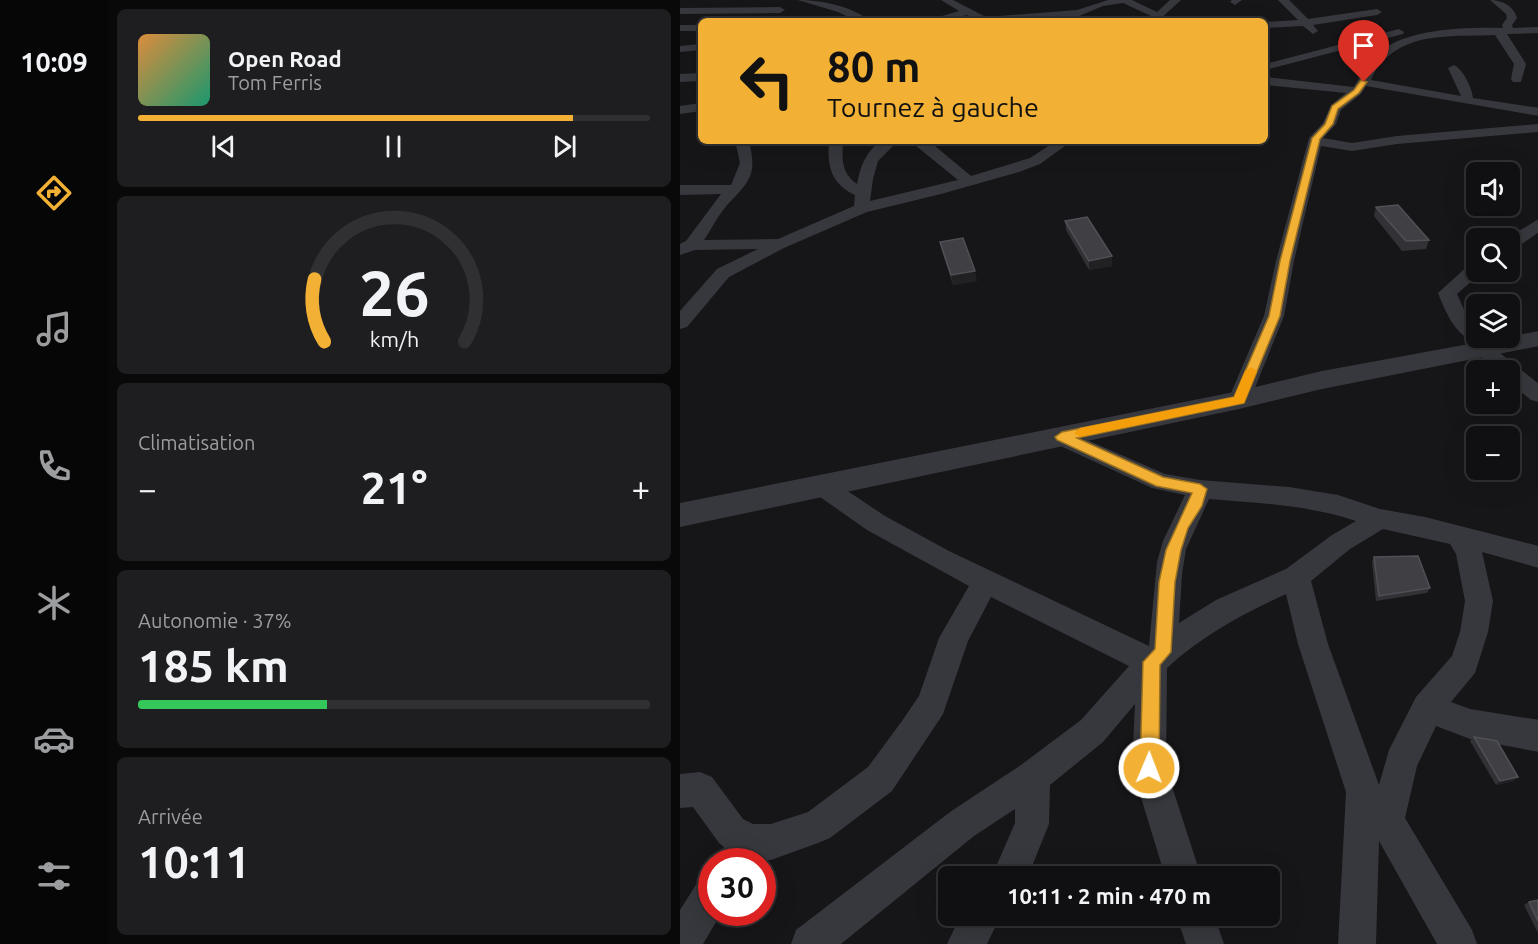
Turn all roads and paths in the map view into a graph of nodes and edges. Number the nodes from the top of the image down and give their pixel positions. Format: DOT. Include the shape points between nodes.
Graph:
graph roads {
  1 [pos="686,0"];
  2 [pos="803,0"];
  3 [pos="946,0"];
  4 [pos="1125,0"];
  5 [pos="1149,0"];
  6 [pos="1176,0"];
  7 [pos="1283,0"];
  8 [pos="1360,0"];
  9 [pos="1495,0"];
  10 [pos="994,7"];
  11 [pos="1166,7"];
  12 [pos="680,9"];
  13 [pos="967,12"];
  14 [pos="1377,12"];
  15 [pos="773,18"];
  16 [pos="858,18"];
  17 [pos="942,18"];
  18 [pos="979,18"];
  19 [pos="985,18"];
  20 [pos="1010,18"];
  21 [pos="1154,18"];
  22 [pos="1306,23"];
  23 [pos="1268,25"];
  24 [pos="680,28"];
  25 [pos="698,28"];
  26 [pos="1537,30"];
  27 [pos="1503,31"];
  28 [pos="1406,35"];
  29 [pos="1325,43"];
  30 [pos="698,47"];
  31 [pos="680,49"];
  32 [pos="1268,66"];
  33 [pos="1454,68"];
  34 [pos="680,78"];
  35 [pos="698,78"];
  36 [pos="1517,79"];
  37 [pos="1268,81"];
  38 [pos="1361,86"];
  39 [pos="1467,100"];
  40 [pos="698,107"];
  41 [pos="680,110"];
  42 [pos="1538,112"];
  43 [pos="1538,128"];
  44 [pos="1315,141"];
  45 [pos="743,144"];
  46 [pos="836,144"];
  47 [pos="887,144"];
  48 [pos="924,144"];
  49 [pos="1060,144"];
  50 [pos="969,182"];
  51 [pos="736,189"];
  52 [pos="680,190"];
  53 [pos="862,200"];
  54 [pos="1538,224"];
  55 [pos="1520,237"];
  56 [pos="781,244"];
  57 [pos="686,248"];
  58 [pos="1466,277"];
  59 [pos="680,323"];
  60 [pos="1466,325"];
  61 [pos="1538,338"];
  62 [pos="1520,339"];
  63 [pos="1466,346"];
  64 [pos="1487,348"];
  65 [pos="1498,360"];
  66 [pos="1520,381"];
  67 [pos="1538,395"];
  68 [pos="1239,400"];
  69 [pos="1062,437"];
  70 [pos="822,486"];
  71 [pos="1200,489"];
  72 [pos="680,515"];
  73 [pos="1380,519"];
  74 [pos="1460,538"];
  75 [pos="1538,557"];
  76 [pos="1296,577"];
  77 [pos="985,582"];
  78 [pos="1157,657"];
  79 [pos="1427,708"];
  80 [pos="1538,736"];
  81 [pos="1033,777"];
  82 [pos="680,791"];
  83 [pos="1362,792"];
  84 [pos="1387,821"];
  85 [pos="740,848"];
  86 [pos="753,848"];
  87 [pos="1014,866"];
  88 [pos="1180,866"];
  89 [pos="698,915"];
  90 [pos="976,926"];
  91 [pos="1199,926"];
  92 [pos="681,944"];
  93 [pos="810,944"];
  94 [pos="966,944"];
  95 [pos="1205,944"];
  96 [pos="1357,944"];
  97 [pos="1458,944"];
  1 -- 12 [label="street"];
  2 -- 16 [label="street"];
  3 -- 13 [label="street"];
  4 -- 20 [label="street" via="1079,13"];
  4 -- 21 [label="street"];
  5 -- 11 [label="street"];
  6 -- 11 [label="street"];
  7 -- 22 [label="street"];
  8 -- 14 [label="street"];
  9 -- 27 [label="street" via="1511,13"];
  10 -- 19 [label="street"];
  11 -- 21 [label="street"];
  12 -- 15 [label="street" via="784,7"];
  13 -- 17 [label="street"];
  13 -- 18 [label="street"];
  14 -- 22 [label="street"];
  14 -- 28 [label="street"];
  22 -- 23 [label="street"];
  22 -- 29 [label="street"];
  24 -- 25 [label="street"];
  26 -- 27 [label="street"];
  27 -- 28 [label="street"];
  27 -- 36 [label="street" via="1520,64"];
  28 -- 29 [label="street"];
  28 -- 38 [label="street" via="1379,58"];
  29 -- 32 [label="street"];
  30 -- 31 [label="street"];
  33 -- 39 [label="street"];
  34 -- 35 [label="street"];
  37 -- 38 [label="street"];
  38 -- 39 [label="street"];
  38 -- 44 [label="street" via="1335,108 1329,124"];
  39 -- 42 [label="street"];
  40 -- 41 [label="street"];
  43 -- 44 [label="street" via="1352,147"];
  44 -- 68 [label="street" via="1274,316"];
  45 -- 51 [label="street" via="746,163"];
  46 -- 53 [label="street" via="836,170"];
  47 -- 53 [label="street" via="875,152 864,180"];
  48 -- 50 [label="street"];
  49 -- 50 [label="street" via="1035,161"];
  50 -- 53 [label="street"];
  51 -- 52 [label="street"];
  51 -- 57 [label="street" via="720,202"];
  53 -- 56 [label="street"];
  54 -- 55 [label="street"];
  56 -- 57 [label="street"];
  56 -- 59 [label="street" via="723,273"];
  58 -- 60 [label="street" via="1447,293 1457,316"];
  61 -- 62 [label="street"];
  63 -- 68 [label="street"];
  64 -- 65 [label="street"];
  66 -- 67 [label="street"];
  68 -- 69 [label="street"];
  69 -- 70 [label="street"];
  69 -- 71 [label="street" via="1161,482"];
  70 -- 72 [label="street"];
  70 -- 77 [label="street" via="876,523"];
  71 -- 73 [label="street" via="1289,496 1338,505"];
  71 -- 78 [label="street" via="1173,550"];
  73 -- 74 [label="street"];
  73 -- 76 [label="street" via="1341,542"];
  74 -- 75 [label="street"];
  74 -- 79 [label="street" via="1469,553 1479,601 1474,632 1464,663"];
  76 -- 78 [label="street" via="1226,609 1180,637"];
  76 -- 83 [label="street" via="1313,644"];
  77 -- 78 [label="street"];
  77 -- 86 [label="street" via="954,638 932,704 880,779 818,826"];
  78 -- 81 [label="street" via="1092,731"];
  78 -- 88 [label="street" via="1149,768"];
  79 -- 80 [label="street" via="1470,724"];
  79 -- 84 [label="street" via="1401,762"];
  81 -- 87 [label="street" via="1032,824"];
  81 -- 93 [label="street" via="962,824"];
  82 -- 85 [label="street" via="700,789"];
  83 -- 84 [label="street"];
  83 -- 96 [label="street"];
  84 -- 97 [label="street"];
  89 -- 92 [label="street"];
  90 -- 94 [label="street"];
  91 -- 95 [label="street"];
}
